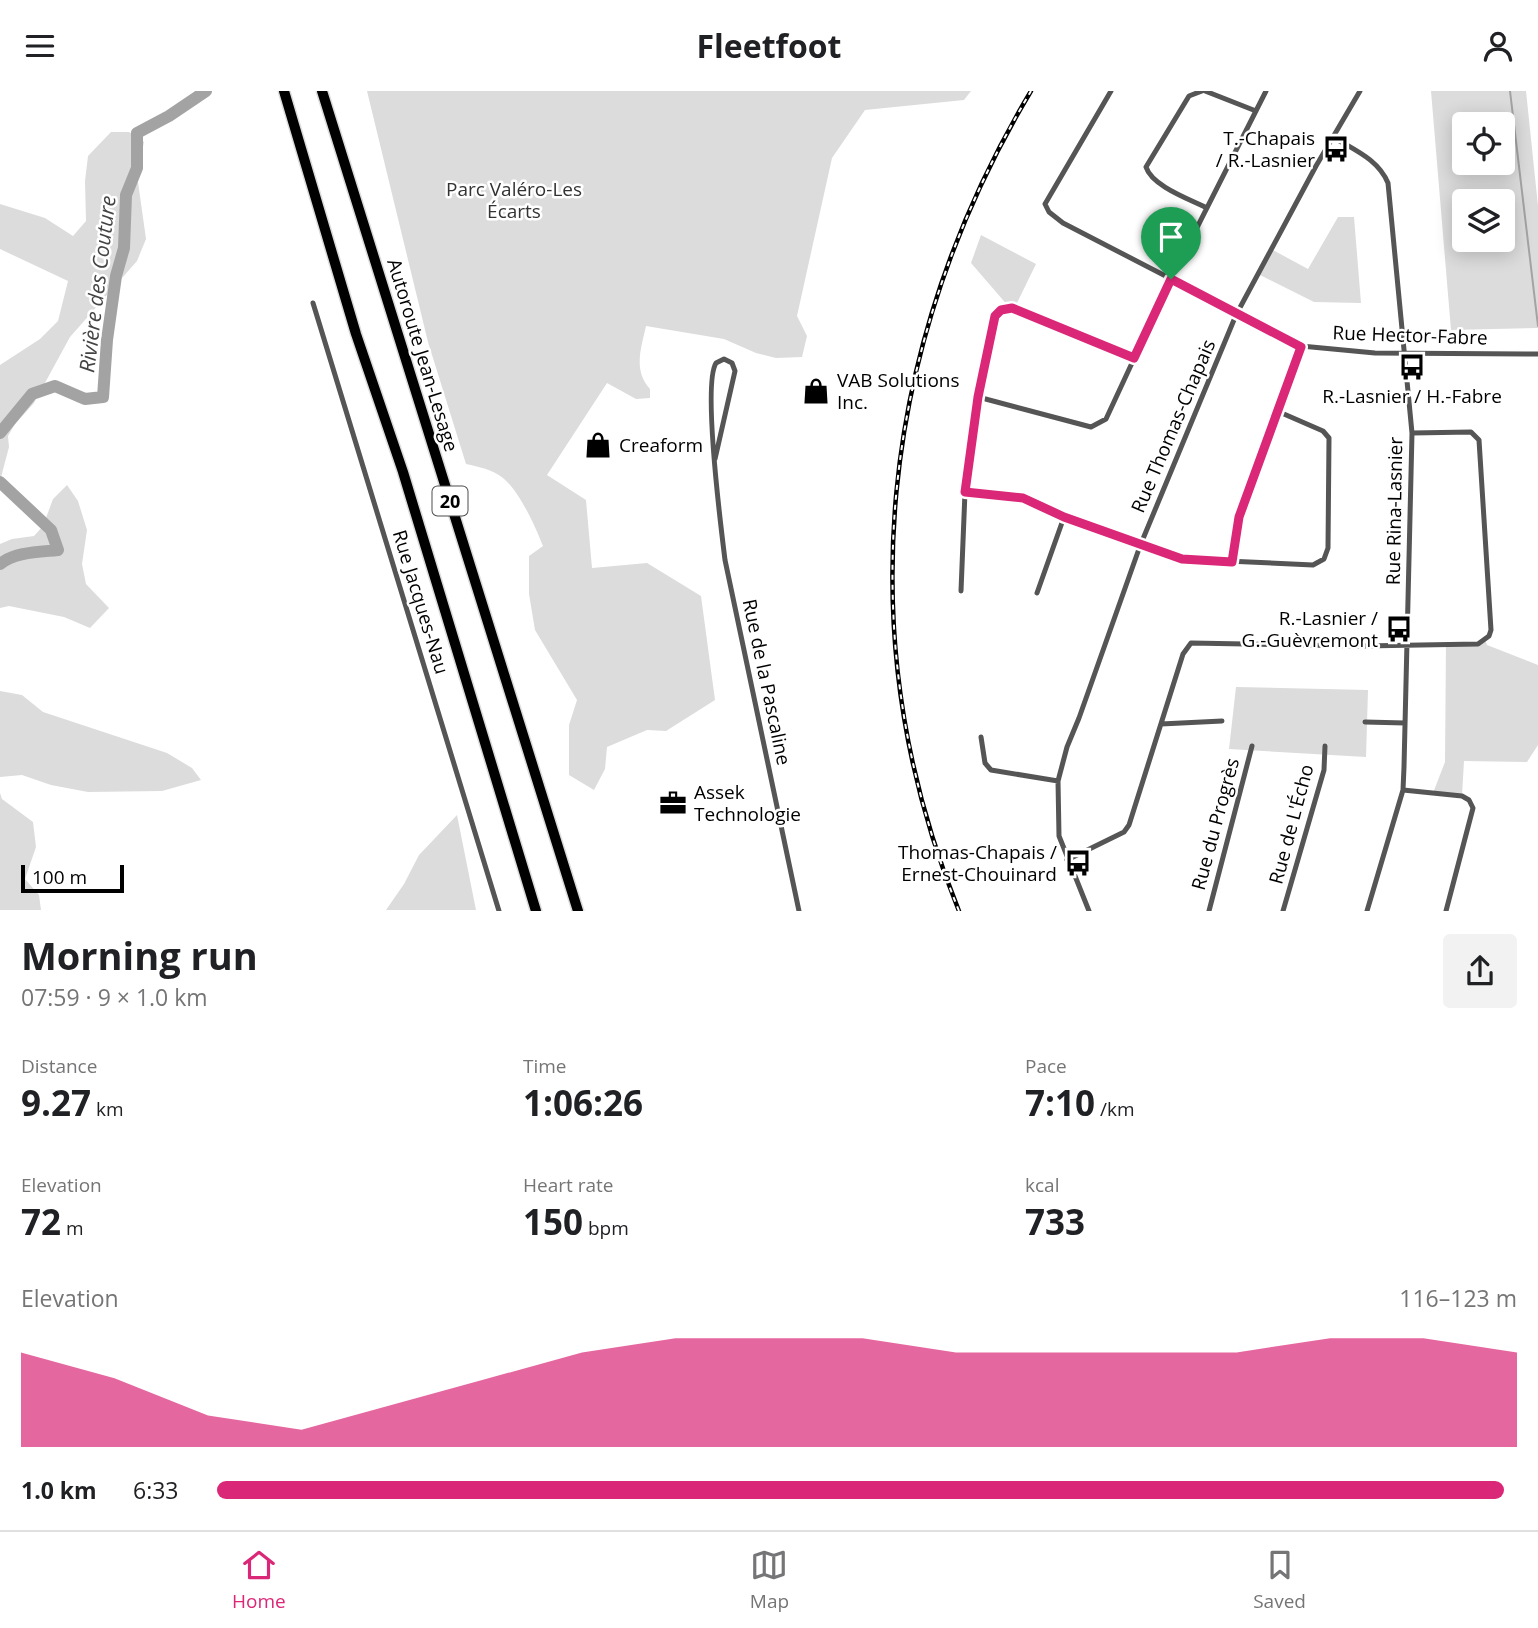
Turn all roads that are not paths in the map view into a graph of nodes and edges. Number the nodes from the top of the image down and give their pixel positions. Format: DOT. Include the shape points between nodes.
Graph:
graph roads {
  1 [pos="284,91"];
  2 [pos="322,91"];
  3 [pos="1111,91"];
  4 [pos="1204,91"];
  5 [pos="1266,91"];
  6 [pos="1360,91"];
  7 [pos="1256,111"];
  8 [pos="1332,137"];
  9 [pos="1207,208"];
  10 [pos="1171,279"];
  11 [pos="313,303"];
  12 [pos="1236,315"];
  13 [pos="1301,347"];
  14 [pos="1404,353"];
  15 [pos="1538,353"];
  16 [pos="1134,358"];
  17 [pos="978,397"];
  18 [pos="1278,411"];
  19 [pos="1412,433"];
  20 [pos="715,459"];
  21 [pos="965,492"];
  22 [pos="1064,517"];
  23 [pos="1140,545"];
  24 [pos="1232,562"];
  25 [pos="961,591"];
  26 [pos="1037,593"];
  27 [pos="1406,644"];
  28 [pos="1222,720"];
  29 [pos="1365,722"];
  30 [pos="1405,723"];
  31 [pos="1161,724"];
  32 [pos="981,737"];
  33 [pos="1252,745"];
  34 [pos="1325,746"];
  35 [pos="1058,781"];
  36 [pos="1403,790"];
  37 [pos="1067,860"];
  38 [pos="499,911"];
  39 [pos="536,911"];
  40 [pos="578,911"];
  41 [pos="799,911"];
  42 [pos="1090,911"];
  43 [pos="1209,911"];
  44 [pos="1283,911"];
  45 [pos="1367,911"];
  46 [pos="1446,911"];
  1 -- 39 [label="highway, 20"];
  2 -- 40 [label="highway, Autoroute Jean-Lesage / 20"];
  3 -- 10 [label="street, Rue Hector-Fabre" via="1045,204 1063,223"];
  4 -- 7 [label="street"];
  4 -- 9 [label="street" via="1189,96 1146,167 1157,182"];
  5 -- 7 [label="street"];
  6 -- 8 [label="street, Rue Thomas-Chapais"];
  7 -- 9 [label="street"];
  8 -- 12 [label="street, Rue Thomas-Chapais"];
  8 -- 14 [label="street, Rue Rina-Lasnier" via="1375,162 1388,183"];
  9 -- 10 [label="street"];
  10 -- 12 [label="street, Rue Hector-Fabre"];
  10 -- 16 [label="street"];
  11 -- 38 [label="street, Rue Jacques-Nau"];
  12 -- 13 [label="street, Rue Hector-Fabre"];
  12 -- 23 [label="street, Rue Thomas-Chapais"];
  13 -- 14 [label="street, Rue Hector-Fabre"];
  13 -- 18 [label="street"];
  14 -- 15 [label="street, Rue Hector-Fabre"];
  14 -- 19 [label="street, Rue Rina-Lasnier"];
  16 -- 17 [label="street" via="1106,419 1091,427"];
  16 -- 17 [label="street" via="1009,307 995,316"];
  17 -- 21 [label="street"];
  18 -- 24 [label="street" via="1239,517"];
  18 -- 24 [label="street" via="1329,438 1328,548 1324,559 1313,565"];
  19 -- 27 [label="street, Rue Rina-Lasnier"];
  19 -- 27 [label="street" via="1471,432 1479,440 1491,630 1478,644"];
  20 -- 20 [label="street, Rue de la Pascaline" via="735,371 724,359 716,363 711,376"];
  20 -- 41 [label="street, Rue de la Pascaline" via="726,560"];
  21 -- 22 [label="street" via="1023,498"];
  21 -- 25 [label="street"];
  22 -- 23 [label="street"];
  22 -- 26 [label="street"];
  23 -- 24 [label="street" via="1182,559"];
  23 -- 35 [label="street, Rue Thomas-Chapais" via="1066,747"];
  27 -- 30 [label="street, Rue Rina-Lasnier"];
  27 -- 31 [label="street" via="1191,643 1183,654"];
  28 -- 31 [label="street"];
  29 -- 30 [label="street"];
  30 -- 36 [label="street, Rue Rina-Lasnier"];
  31 -- 37 [label="street" via="1129,825 1124,832"];
  32 -- 35 [label="street" via="990,770"];
  33 -- 43 [label="street, Rue du Progrès"];
  34 -- 44 [label="street, Rue de L'Écho" via="1324,770"];
  35 -- 37 [label="street, Rue Thomas-Chapais" via="1059,836"];
  36 -- 45 [label="street, Rue Rina-Lasnier"];
  36 -- 46 [label="street" via="1462,796 1473,808"];
  37 -- 42 [label="street, Rue Thomas-Chapais"];
}
